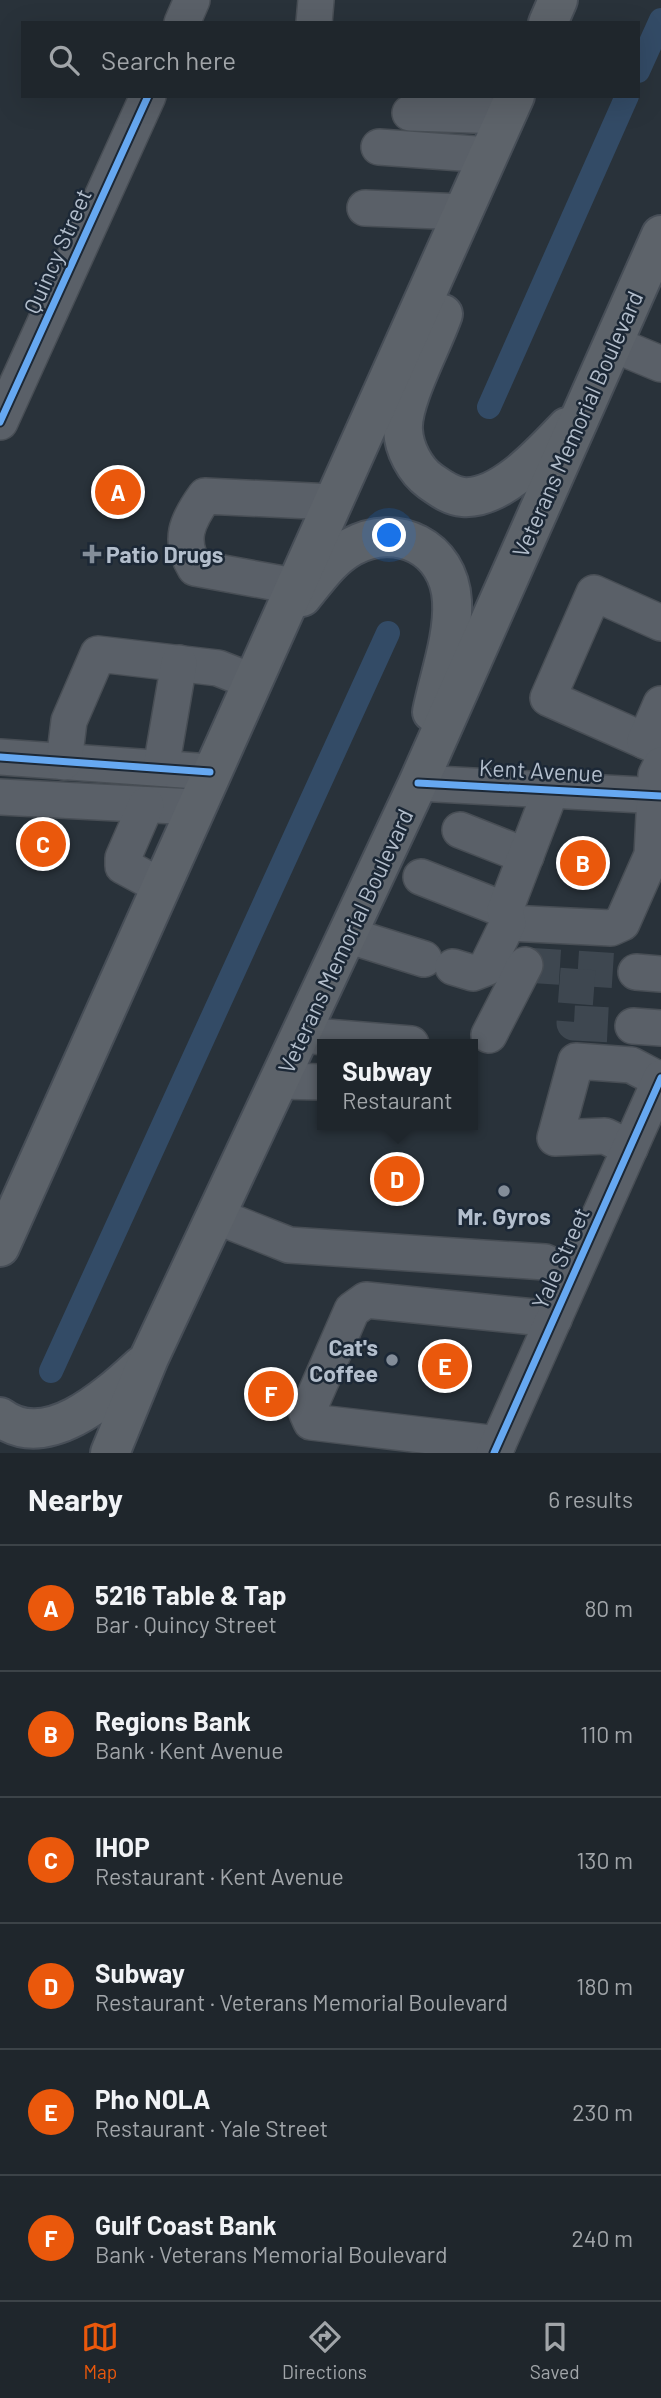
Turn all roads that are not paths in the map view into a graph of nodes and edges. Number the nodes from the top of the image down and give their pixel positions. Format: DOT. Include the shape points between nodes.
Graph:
graph roads {
  1 [pos="192,0"];
  2 [pos="316,0"];
  3 [pos="558,0"];
  4 [pos="183,21"];
  5 [pos="314,21"];
  6 [pos="549,21"];
  7 [pos="148,98"];
  8 [pos="510,106"];
  9 [pos="410,113"];
  10 [pos="379,147"];
  11 [pos="489,155"];
  12 [pos="365,208"];
  13 [pos="456,229"];
  14 [pos="661,235"];
  15 [pos="613,344"];
  16 [pos="661,363"];
  17 [pos="584,408"];
  18 [pos="0,422"];
  19 [pos="332,502"];
  20 [pos="294,586"];
  21 [pos="653,609"];
  22 [pos="274,631"];
  23 [pos="179,663"];
  24 [pos="251,681"];
  25 [pos="661,704"];
  26 [pos="0,757"];
  27 [pos="64,762"];
  28 [pos="162,768"];
  29 [pos="657,769"];
  30 [pos="210,772"];
  31 [pos="418,783"];
  32 [pos="551,790"];
  33 [pos="0,797"];
  34 [pos="146,805"];
  35 [pos="195,807"];
  36 [pos="460,831"];
  37 [pos="526,856"];
  38 [pos="421,877"];
  39 [pos="160,886"];
  40 [pos="506,916"];
  41 [pos="347,935"];
  42 [pos="526,965"];
  43 [pos="301,1035"];
  44 [pos="489,1035"];
  45 [pos="350,1039"];
  46 [pos="661,1079"];
  47 [pos="279,1081"];
  48 [pos="317,1082"];
  49 [pos="630,1148"];
  50 [pos="8,1209"];
  51 [pos="216,1216"];
  52 [pos="0,1247"];
  53 [pos="573,1275"];
  54 [pos="554,1319"];
  55 [pos="149,1358"];
  56 [pos="0,1418"];
  57 [pos="496,1448"];
  58 [pos="110,1453"];
  1 -- 4 [label="street"];
  2 -- 5 [label="street"];
  3 -- 6 [label="main road"];
  7 -- 18 [label="street, Quincy Street"];
  8 -- 9 [label="street"];
  8 -- 11 [label="main road"];
  10 -- 11 [label="street"];
  11 -- 13 [label="main road"];
  12 -- 13 [label="street"];
  13 -- 17 [label="main road" via="450,290 406,408 403,429 407,448 424,477 466,498 493,489 517,476"];
  13 -- 19 [label="main road"];
  14 -- 15 [label="main road, Veterans Memorial Boulevard"];
  15 -- 16 [label="street"];
  15 -- 17 [label="main road, Veterans Memorial Boulevard"];
  17 -- 31 [label="main road, Veterans Memorial Boulevard"];
  19 -- 20 [label="main road"];
  19 -- 20 [label="street" via="205,496 187,521 187,555 195,568"];
  20 -- 22 [label="main road"];
  21 -- 29 [label="street" via="594,593 548,698"];
  22 -- 24 [label="main road"];
  22 -- 31 [label="main road" via="333,559 367,539 400,537 435,555 449,584 451,617"];
  23 -- 24 [label="street" via="218,668"];
  23 -- 27 [label="street" via="98,654 69,721"];
  23 -- 28 [label="street"];
  24 -- 30 [label="main road"];
  25 -- 29 [label="street"];
  26 -- 27 [label="street"];
  27 -- 28 [label="street"];
  28 -- 30 [label="street"];
  29 -- 32 [label="street, Kent Avenue"];
  29 -- 40 [label="street" via="652,855 622,923 611,928"];
  30 -- 35 [label="main road"];
  31 -- 32 [label="street, Kent Avenue"];
  31 -- 41 [label="main road, Veterans Memorial Boulevard"];
  32 -- 37 [label="street"];
  33 -- 34 [label="street"];
  34 -- 35 [label="street"];
  34 -- 39 [label="street" via="123,866"];
  35 -- 39 [label="main road"];
  36 -- 37 [label="street"];
  37 -- 40 [label="street"];
  38 -- 40 [label="street"];
  39 -- 50 [label="main road"];
  40 -- 41 [label="street" via="486,968 473,973"];
  41 -- 43 [label="main road, Veterans Memorial Boulevard"];
  42 -- 44 [label="street"];
  43 -- 45 [label="street"];
  43 -- 47 [label="main road, Veterans Memorial Boulevard"];
  46 -- 49 [label="street, Yale Street"];
  46 -- 49 [label="street" via="631,1065 576,1061 555,1138 605,1136"];
  47 -- 48 [label="street"];
  47 -- 51 [label="main road, Veterans Memorial Boulevard"];
  49 -- 53 [label="street, Yale Street"];
  50 -- 52 [label="main road"];
  51 -- 53 [label="street" via="289,1245 545,1262"];
  51 -- 55 [label="main road, Veterans Memorial Boulevard"];
  53 -- 54 [label="street, Yale Street"];
  54 -- 57 [label="street, Yale Street"];
  54 -- 57 [label="street" via="366,1300 352,1310 307,1413 311,1422"];
  55 -- 56 [label="main road" via="80,1421 54,1433 26,1432"];
  55 -- 58 [label="main road, Veterans Memorial Boulevard"];
}
